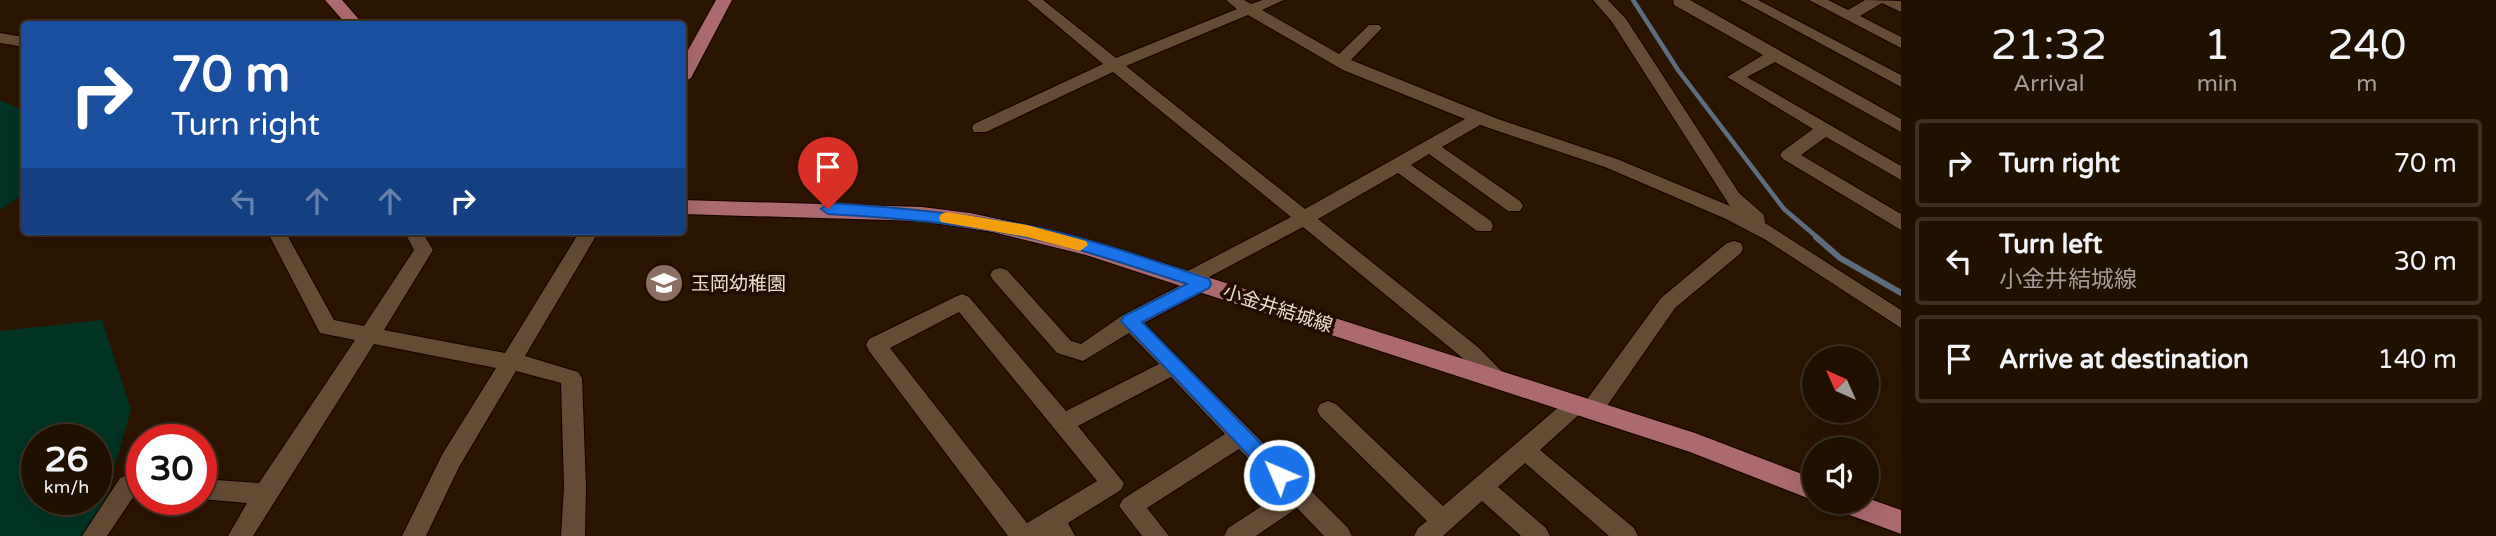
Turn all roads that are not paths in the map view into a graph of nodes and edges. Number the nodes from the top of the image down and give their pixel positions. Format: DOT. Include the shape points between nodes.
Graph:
graph roads {
  1 [pos="332,0"];
  2 [pos="724,0"];
  3 [pos="1034,0"];
  4 [pos="1233,0"];
  5 [pos="1277,0"];
  6 [pos="1600,0"];
  7 [pos="1684,0"];
  8 [pos="1747,0"];
  9 [pos="1816,0"];
  10 [pos="1876,0"];
  11 [pos="1887,0"];
  12 [pos="1901,7"];
  13 [pos="1249,9"];
  14 [pos="1849,16"];
  15 [pos="352,21"];
  16 [pos="1374,28"];
  17 [pos="0,38"];
  18 [pos="21,42"];
  19 [pos="1901,43"];
  20 [pos="1774,56"];
  21 [pos="1341,61"];
  22 [pos="1116,66"];
  23 [pos="686,71"];
  24 [pos="1901,82"];
  25 [pos="1479,118"];
  26 [pos="1901,126"];
  27 [pos="980,128"];
  28 [pos="1825,129"];
  29 [pos="1431,147"];
  30 [pos="1399,165"];
  31 [pos="1901,174"];
  32 [pos="1514,206"];
  33 [pos="686,207"];
  34 [pos="1305,218"];
  35 [pos="1901,223"];
  36 [pos="1484,226"];
  37 [pos="278,235"];
  38 [pos="416,235"];
  39 [pos="588,235"];
  40 [pos="1773,235"];
  41 [pos="1734,248"];
  42 [pos="1000,275"];
  43 [pos="1196,281"];
  44 [pos="1901,320"];
  45 [pos="1130,321"];
  46 [pos="372,335"];
  47 [pos="511,362"];
  48 [pos="1174,366"];
  49 [pos="1499,380"];
  50 [pos="1584,407"];
  51 [pos="1328,410"];
  52 [pos="1063,423"];
  53 [pos="1241,436"];
  54 [pos="1525,450"];
  55 [pos="1802,485"];
  56 [pos="1482,487"];
  57 [pos="126,488"];
  58 [pos="217,490"];
  59 [pos="265,494"];
  60 [pos="1299,494"];
  61 [pos="1879,514"];
  62 [pos="1443,521"];
  63 [pos="1901,522"];
  64 [pos="1057,529"];
  65 [pos="94,536"];
  66 [pos="240,536"];
  67 [pos="414,536"];
  68 [pos="573,536"];
  69 [pos="1022,536"];
  70 [pos="1027,536"];
  71 [pos="1157,536"];
  72 [pos="1236,536"];
  73 [pos="1340,536"];
  74 [pos="1426,536"];
  75 [pos="1538,536"];
  76 [pos="1626,536"];
  1 -- 15 [label="main road"];
  2 -- 23 [label="main road"];
  3 -- 22 [label="street"];
  4 -- 13 [label="street"];
  5 -- 13 [label="street"];
  6 -- 40 [label="street" via="1618,19 1733,198"];
  7 -- 20 [label="street" via="1679,2"];
  8 -- 24 [label="street"];
  9 -- 14 [label="street"];
  10 -- 14 [label="street"];
  11 -- 12 [label="street"];
  13 -- 21 [label="street"];
  13 -- 22 [label="street"];
  14 -- 19 [label="street"];
  16 -- 21 [label="street"];
  17 -- 18 [label="street"];
  20 -- 26 [label="street"];
  20 -- 28 [label="street" via="1735,77"];
  21 -- 25 [label="street"];
  22 -- 27 [label="street"];
  22 -- 34 [label="street"];
  25 -- 29 [label="street"];
  25 -- 40 [label="street" via="1611,163"];
  28 -- 31 [label="street"];
  28 -- 35 [label="street" via="1789,155"];
  29 -- 30 [label="street"];
  29 -- 32 [label="street"];
  30 -- 34 [label="street"];
  30 -- 36 [label="street"];
  33 -- 43 [label="main road, 小金井結城線" via="924,214 1027,231"];
  34 -- 43 [label="street"];
  34 -- 49 [label="street"];
  37 -- 46 [label="street" via="327,327"];
  38 -- 46 [label="street" via="424,250"];
  39 -- 47 [label="street"];
  40 -- 44 [label="street"];
  41 -- 50 [label="street" via="1668,303"];
  42 -- 45 [label="street" via="1065,347 1083,353"];
  43 -- 45 [label="street"];
  43 -- 49 [label="main road, 小金井結城線"];
  45 -- 48 [label="street"];
  46 -- 47 [label="street"];
  46 -- 59 [label="street"];
  47 -- 67 [label="street" via="451,460"];
  47 -- 68 [label="street" via="571,378"];
  48 -- 52 [label="street"];
  48 -- 53 [label="street"];
  49 -- 50 [label="main road, 小金井結城線"];
  50 -- 54 [label="street"];
  50 -- 55 [label="main road, 小金井結城線"];
  51 -- 62 [label="street"];
  52 -- 64 [label="street" via="1113,483"];
  52 -- 69 [label="street" via="962,302 876,345"];
  53 -- 60 [label="street"];
  53 -- 71 [label="street" via="1130,506"];
  54 -- 56 [label="street"];
  54 -- 76 [label="street"];
  56 -- 62 [label="street"];
  56 -- 75 [label="street"];
  57 -- 65 [label="street"];
  58 -- 59 [label="street"];
  59 -- 66 [label="street"];
  60 -- 72 [label="street"];
  60 -- 73 [label="street"];
  61 -- 63 [label="main road"];
  62 -- 74 [label="street"];
  64 -- 70 [label="street"];
}
